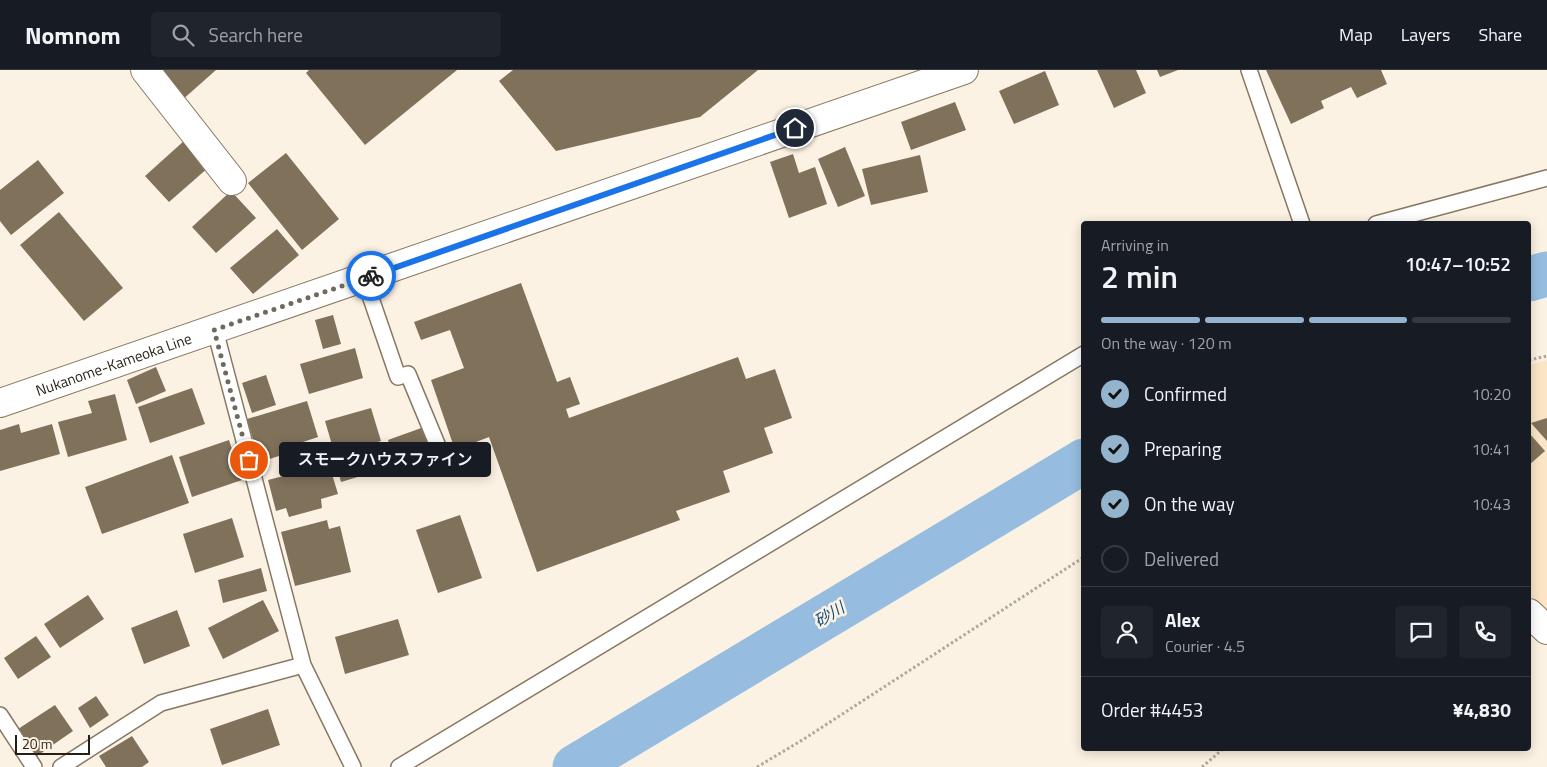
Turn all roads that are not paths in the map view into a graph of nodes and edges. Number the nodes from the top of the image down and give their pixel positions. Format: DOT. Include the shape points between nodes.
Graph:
graph roads {
  1 [pos="145,70"];
  2 [pos="964,70"];
  3 [pos="1249,70"];
  4 [pos="1547,178"];
  5 [pos="232,181"];
  6 [pos="1301,221"];
  7 [pos="1387,221"];
  8 [pos="364,278"];
  9 [pos="214,330"];
  10 [pos="1081,356"];
  11 [pos="0,403"];
  12 [pos="442,456"];
  13 [pos="1531,615"];
  14 [pos="1547,630"];
  15 [pos="303,664"];
  16 [pos="0,715"];
  17 [pos="34,767"];
  18 [pos="61,767"];
  19 [pos="353,767"];
  20 [pos="399,767"];
  1 -- 5 [label="main road"];
  2 -- 8 [label="main road, Nukanome-Kameoka Line"];
  3 -- 6 [label="lane"];
  4 -- 7 [label="lane"];
  8 -- 9 [label="main road, Nukanome-Kameoka Line"];
  8 -- 12 [label="lane" via="398,377 408,374"];
  9 -- 11 [label="main road, Nukanome-Kameoka Line"];
  9 -- 15 [label="lane"];
  10 -- 20 [label="lane"];
  13 -- 14 [label="main road"];
  15 -- 18 [label="lane" via="160,704"];
  15 -- 19 [label="lane"];
  16 -- 17 [label="lane"];
}
